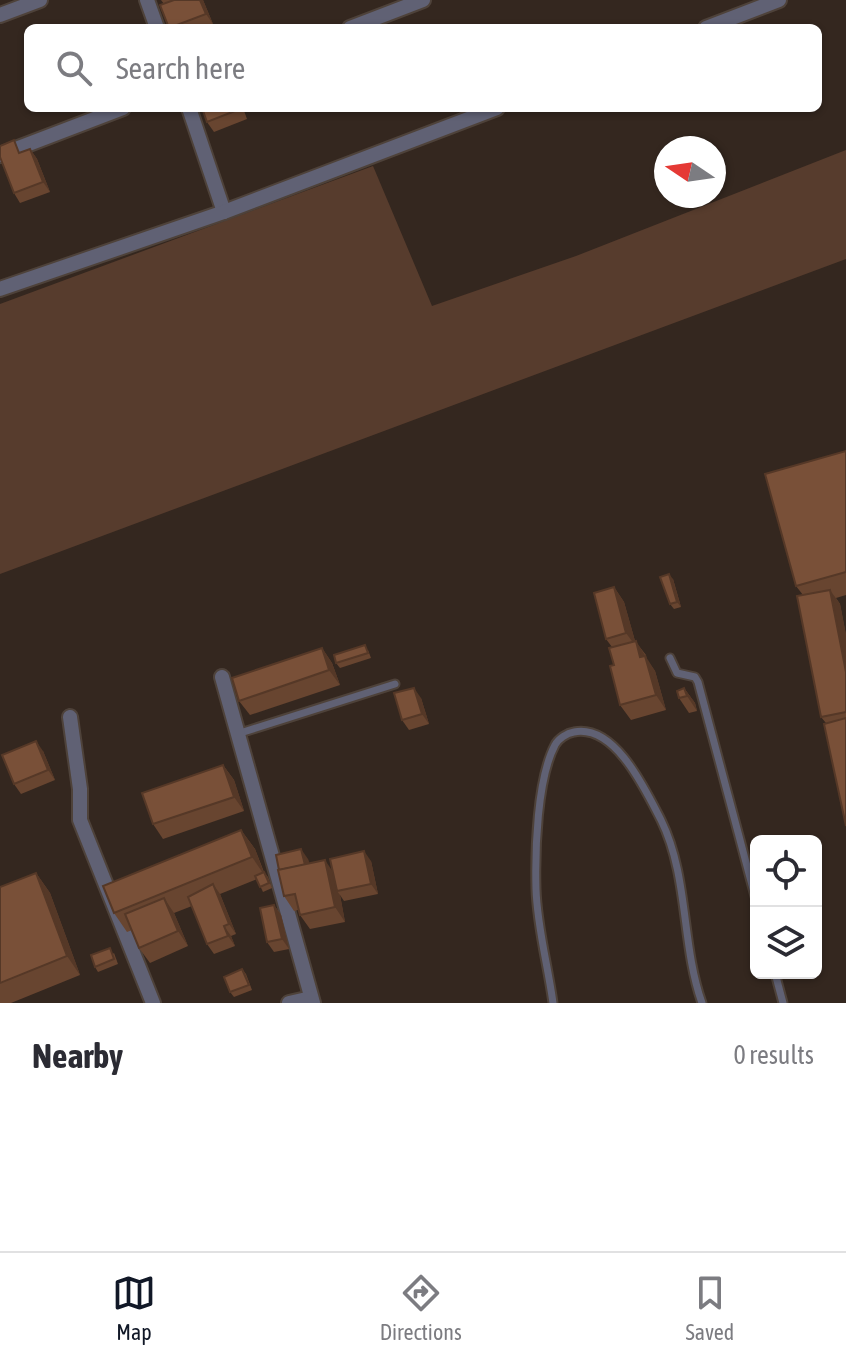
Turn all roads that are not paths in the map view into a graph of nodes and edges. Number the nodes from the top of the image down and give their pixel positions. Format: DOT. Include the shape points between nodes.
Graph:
graph roads {
  1 [pos="40,0"];
  2 [pos="147,0"];
  3 [pos="423,0"];
  4 [pos="779,0"];
  5 [pos="0,15"];
  6 [pos="156,24"];
  7 [pos="360,24"];
  8 [pos="716,24"];
  9 [pos="113,112"];
  10 [pos="190,112"];
  11 [pos="486,112"];
  12 [pos="0,155"];
  13 [pos="224,212"];
  14 [pos="0,289"];
  15 [pos="670,658"];
  16 [pos="222,677"];
  17 [pos="395,684"];
  18 [pos="70,717"];
  19 [pos="237,734"];
  20 [pos="750,877"];
  21 [pos="777,979"];
  22 [pos="312,1000"];
  23 [pos="153,1003"];
  24 [pos="289,1003"];
  25 [pos="553,1003"];
  26 [pos="702,1003"];
  27 [pos="783,1003"];
  1 -- 5 [label="street"];
  2 -- 6 [label="street"];
  3 -- 7 [label="street"];
  4 -- 8 [label="street"];
  9 -- 12 [label="street"];
  10 -- 13 [label="street"];
  11 -- 13 [label="street"];
  13 -- 14 [label="street"];
  15 -- 20 [label="lane" via="677,673 698,682"];
  16 -- 19 [label="street"];
  17 -- 19 [label="lane"];
  18 -- 23 [label="street" via="80,820"];
  19 -- 22 [label="street"];
  21 -- 27 [label="lane"];
  22 -- 24 [label="street"];
  25 -- 26 [label="lane" via="536,892 537,842 555,744 568,733 585,730 605,737 662,822 674,857"];
}
